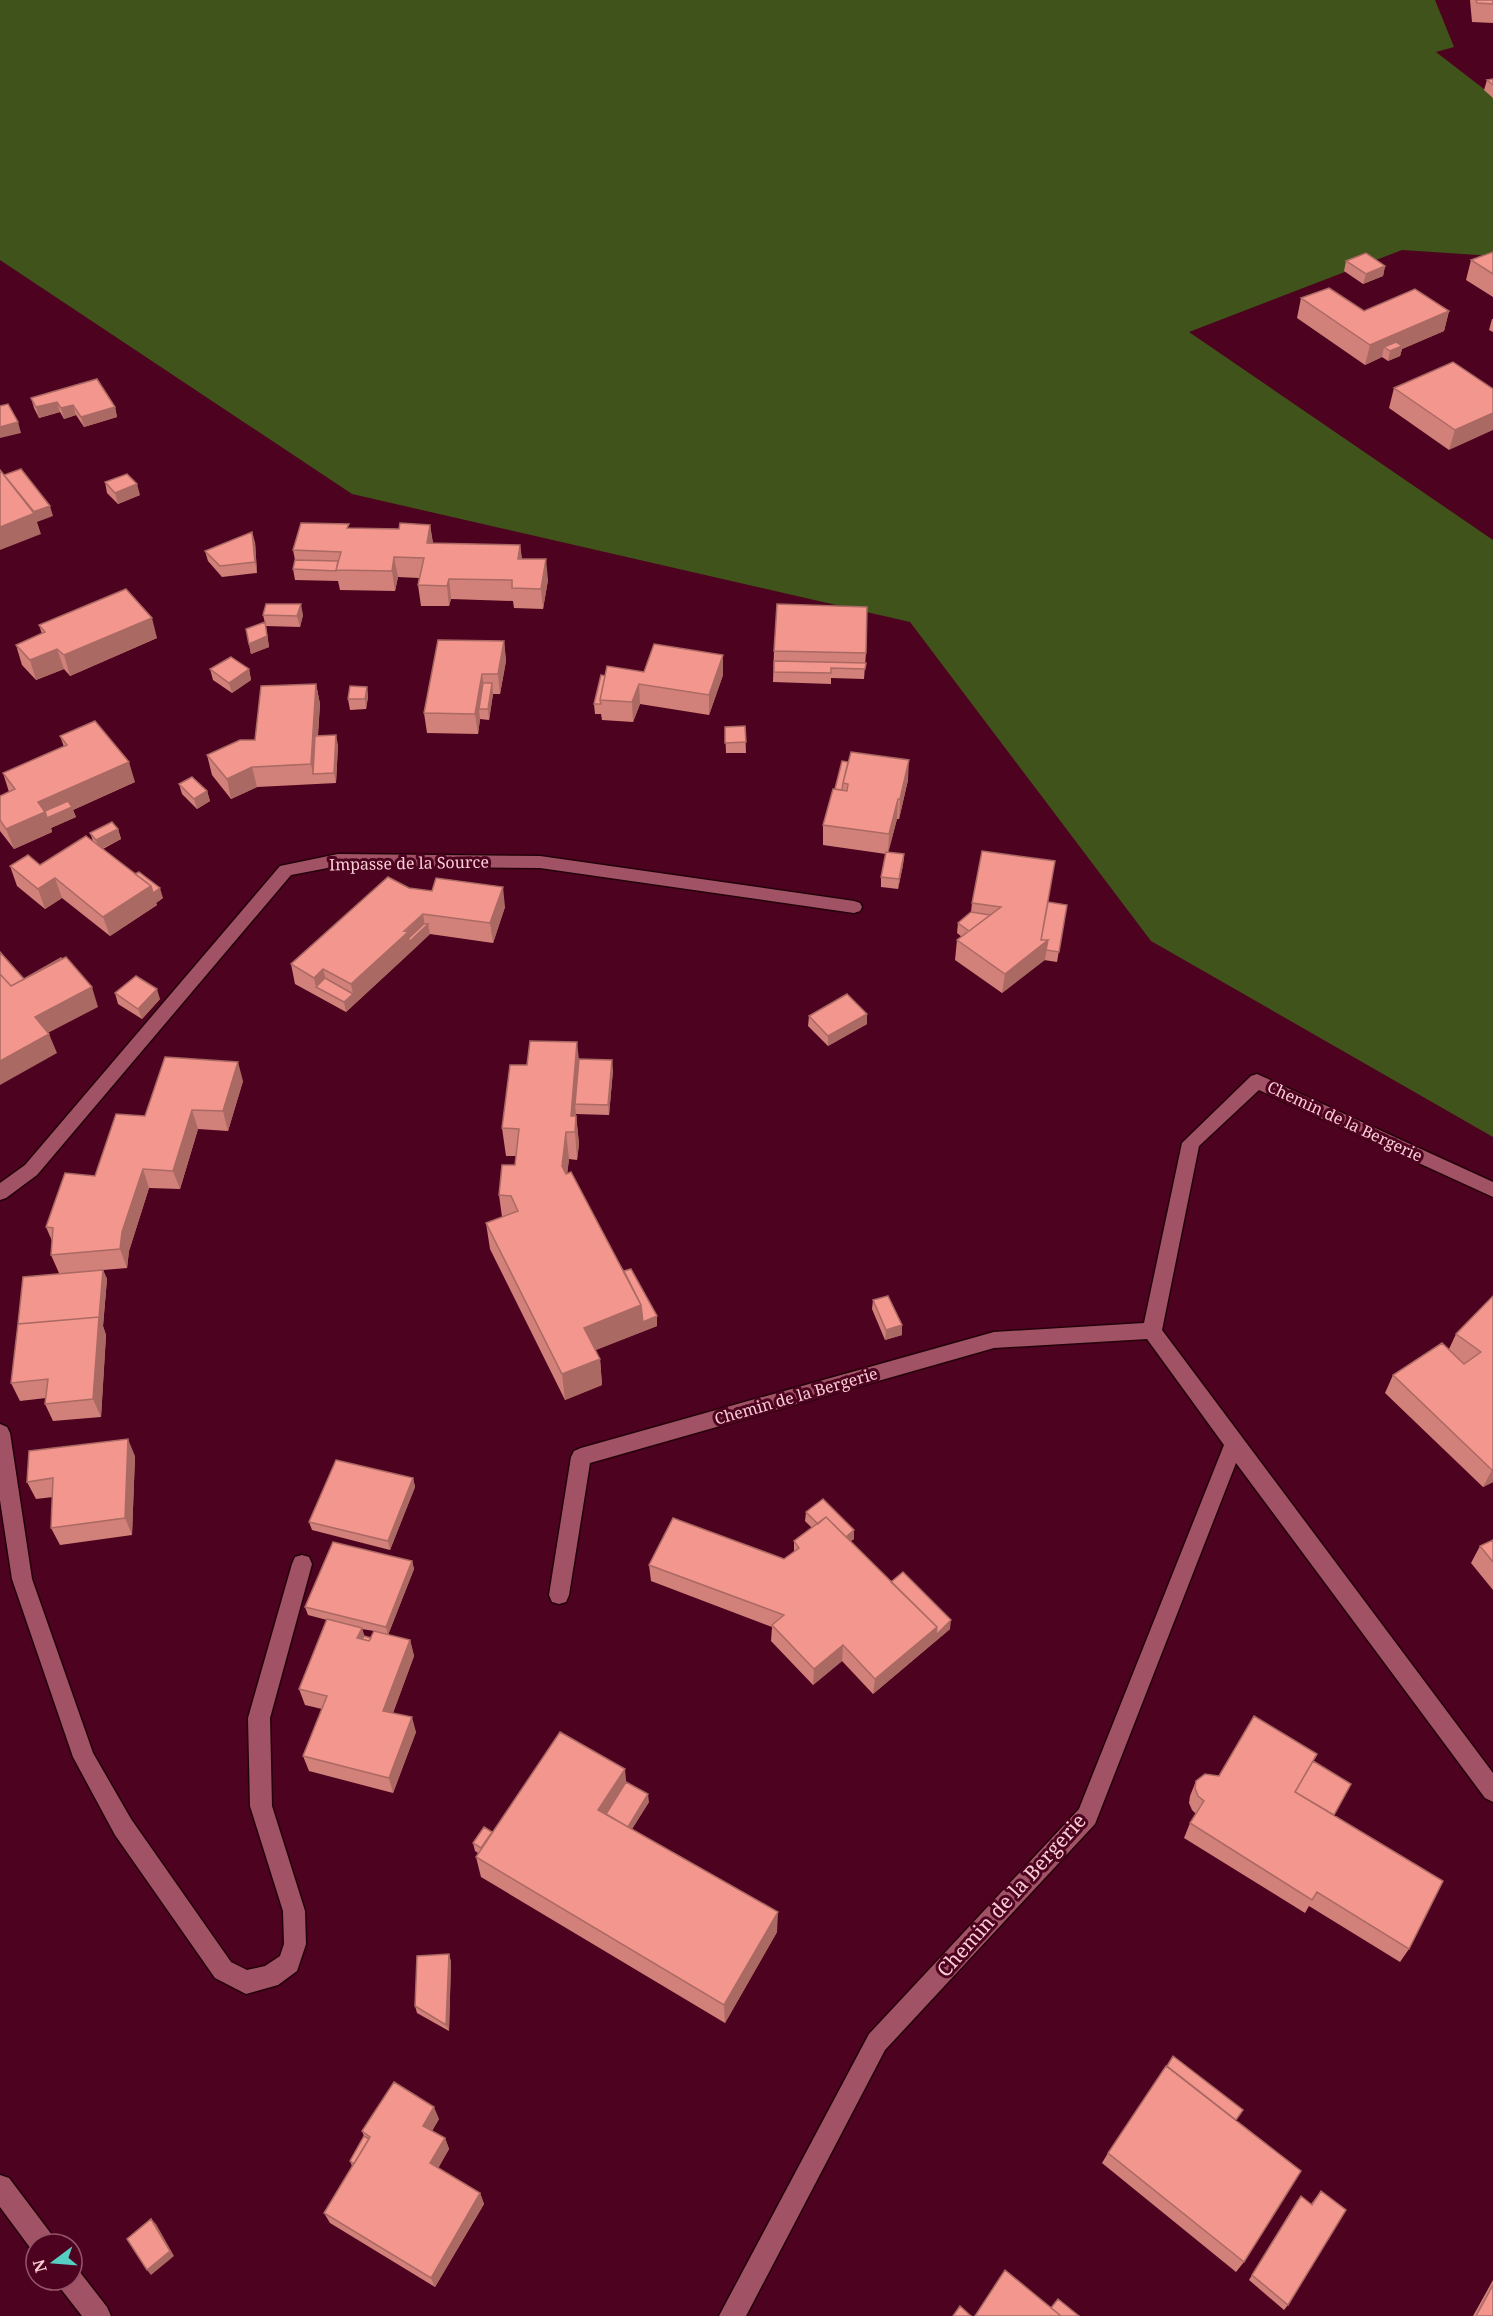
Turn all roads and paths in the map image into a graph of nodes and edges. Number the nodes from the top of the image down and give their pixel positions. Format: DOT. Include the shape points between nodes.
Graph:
graph roads {
  1 [pos="854,907"];
  2 [pos="1493,1190"];
  3 [pos="0,1193"];
  4 [pos="1152,1331"];
  5 [pos="0,1433"];
  6 [pos="1234,1444"];
  7 [pos="302,1564"];
  8 [pos="559,1595"];
  9 [pos="1493,1791"];
  10 [pos="0,2187"];
  11 [pos="34,2232"];
  12 [pos="79,2292"];
  13 [pos="98,2316"];
  14 [pos="732,2316"];
  1 -- 3 [label="street, Impasse de la Source" via="540,862 338,860 286,870 31,1170"];
  2 -- 4 [label="street, Chemin de la Bergerie" via="1257,1081 1191,1143"];
  4 -- 6 [label="street"];
  4 -- 8 [label="street, Chemin de la Bergerie" via="994,1340 581,1457"];
  5 -- 7 [label="street" via="22,1579 84,1757 123,1827 223,1970 246,1982 270,1977 289,1963 295,1944 294,1911 261,1806 259,1718"];
  6 -- 9 [label="street"];
  6 -- 14 [label="street, Chemin de la Bergerie" via="1087,1816 877,2042"];
  10 -- 11 [label="street"];
  12 -- 13 [label="street"];
}
